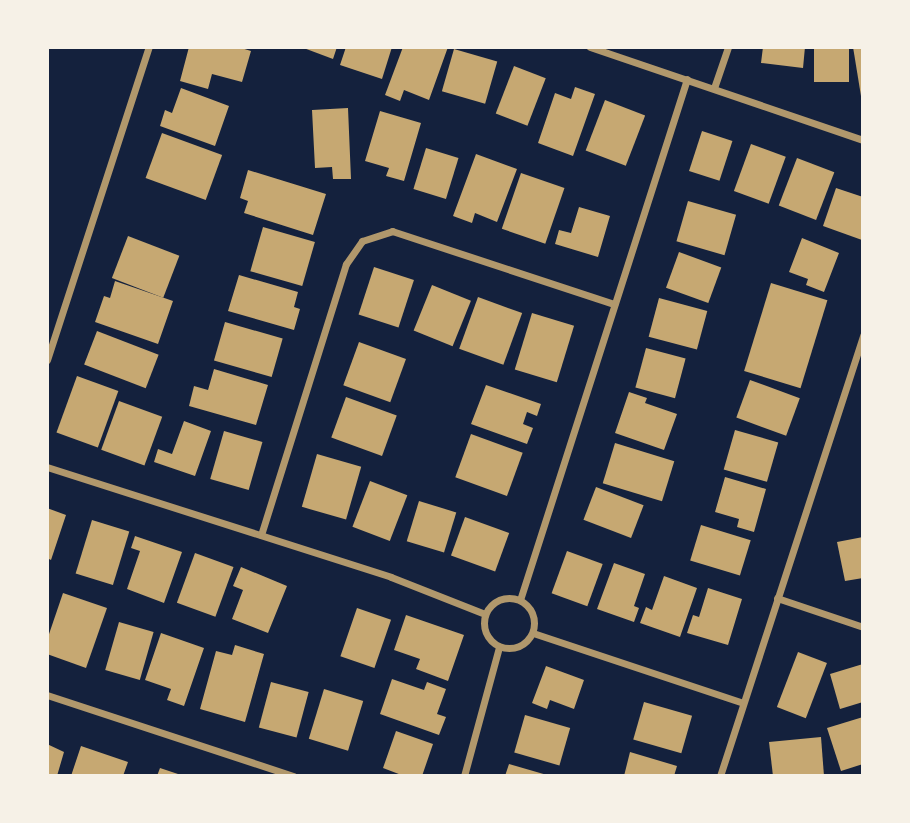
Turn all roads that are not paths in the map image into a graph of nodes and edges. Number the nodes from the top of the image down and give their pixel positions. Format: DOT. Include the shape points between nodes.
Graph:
graph roads {
  1 [pos="149,47"];
  2 [pos="590,47"];
  3 [pos="728,47"];
  4 [pos="687,79"];
  5 [pos="714,88"];
  6 [pos="863,140"];
  7 [pos="614,304"];
  8 [pos="863,335"];
  9 [pos="47,360"];
  10 [pos="47,467"];
  11 [pos="261,536"];
  12 [pos="777,598"];
  13 [pos="520,600"];
  14 [pos="485,614"];
  15 [pos="863,627"];
  16 [pos="533,633"];
  17 [pos="499,647"];
  18 [pos="47,695"];
  19 [pos="743,703"];
  20 [pos="294,776"];
  21 [pos="464,776"];
  22 [pos="720,776"];
  1 -- 9 [label="street"];
  2 -- 4 [label="street"];
  3 -- 5 [label="street"];
  4 -- 5 [label="street"];
  4 -- 7 [label="street"];
  5 -- 6 [label="street"];
  7 -- 11 [label="street" via="392,231 362,241 346,264"];
  7 -- 13 [label="street"];
  8 -- 12 [label="street"];
  10 -- 11 [label="street"];
  11 -- 14 [label="street" via="391,577"];
  12 -- 15 [label="street"];
  12 -- 19 [label="street"];
  13 -- 14 [label="street" via="500,600"];
  13 -- 16 [label="street" via="533,614"];
  14 -- 17 [label="street" via="486,633"];
  16 -- 17 [label="street" via="519,647"];
  16 -- 19 [label="street"];
  17 -- 21 [label="street"];
  18 -- 20 [label="street"];
  19 -- 22 [label="street"];
}
